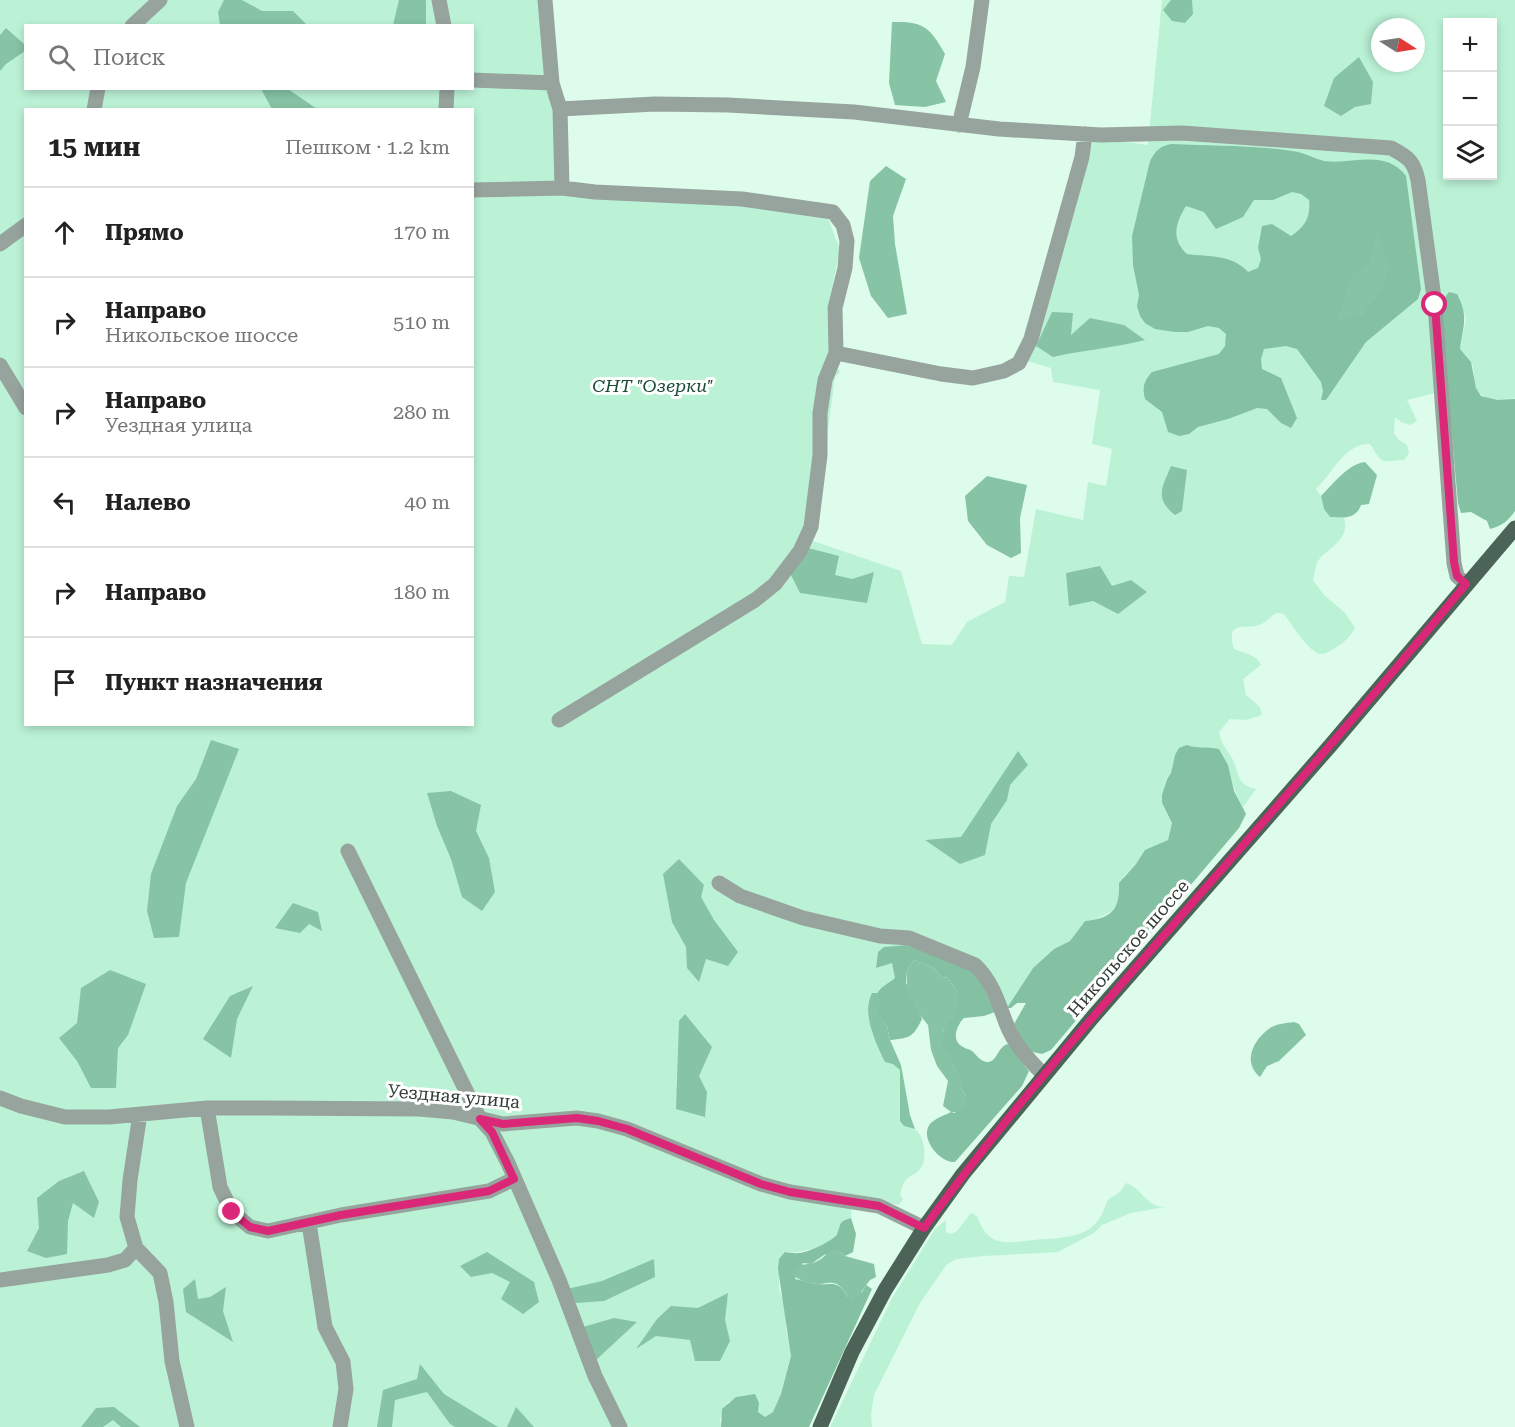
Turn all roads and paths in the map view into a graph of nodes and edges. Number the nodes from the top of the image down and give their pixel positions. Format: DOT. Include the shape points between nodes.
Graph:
graph roads {
  1 [pos="160,0"];
  2 [pos="439,0"];
  3 [pos="545,0"];
  4 [pos="982,0"];
  5 [pos="134,24"];
  6 [pos="444,24"];
  7 [pos="474,80"];
  8 [pos="552,83"];
  9 [pos="98,90"];
  10 [pos="447,90"];
  11 [pos="94,108"];
  12 [pos="446,108"];
  13 [pos="560,109"];
  14 [pos="959,125"];
  15 [pos="1085,134"];
  16 [pos="562,188"];
  17 [pos="474,190"];
  18 [pos="24,226"];
  19 [pos="0,244"];
  20 [pos="836,352"];
  21 [pos="0,365"];
  22 [pos="24,405"];
  23 [pos="1515,528"];
  24 [pos="1466,584"];
  25 [pos="559,720"];
  26 [pos="348,851"];
  27 [pos="719,883"];
  28 [pos="1044,1075"];
  29 [pos="0,1098"];
  30 [pos="207,1107"];
  31 [pos="140,1114"];
  32 [pos="480,1119"];
  33 [pos="514,1179"];
  34 [pos="309,1222"];
  35 [pos="924,1228"];
  36 [pos="136,1248"];
  37 [pos="0,1280"];
  38 [pos="187,1427"];
  39 [pos="340,1427"];
  40 [pos="620,1427"];
  41 [pos="820,1427"];
  1 -- 5 [label="street"];
  2 -- 6 [label="street"];
  3 -- 8 [label="street"];
  4 -- 14 [label="street" via="973,67"];
  7 -- 8 [label="street"];
  8 -- 13 [label="street"];
  9 -- 11 [label="street"];
  10 -- 12 [label="street"];
  13 -- 14 [label="street" via="728,105 854,112"];
  13 -- 16 [label="street"];
  14 -- 15 [label="street"];
  15 -- 20 [label="street" via="1031,339 1019,363 973,378"];
  15 -- 24 [label="street" via="1182,133 1391,148 1407,156 1418,180 1435,305 1454,562 1457,576"];
  16 -- 17 [label="street"];
  16 -- 20 [label="street" via="742,199 833,212 843,225 847,241 835,308"];
  18 -- 19 [label="street"];
  20 -- 25 [label="street" via="825,380 811,528 800,551 775,584 755,600"];
  21 -- 22 [label="street"];
  23 -- 24 [label="main road, Никольское шоссе"];
  24 -- 28 [label="main road, Никольское шоссе"];
  26 -- 32 [label="street"];
  27 -- 28 [label="street" via="740,896 803,918 880,936 909,938 975,965 989,982 1022,1053"];
  28 -- 35 [label="main road, Никольское шоссе"];
  29 -- 31 [label="street, Уездная улица" via="65,1117"];
  30 -- 31 [label="street, Уездная улица"];
  30 -- 32 [label="street, Уездная улица" via="419,1109"];
  30 -- 34 [label="street" via="220,1186 232,1212 250,1227 268,1231"];
  31 -- 36 [label="street" via="128,1217"];
  32 -- 33 [label="street" via="492,1132"];
  32 -- 35 [label="street, Уездная улица" via="503,1124 577,1118 598,1121 638,1133 761,1184 879,1206"];
  33 -- 34 [label="street" via="489,1191"];
  33 -- 40 [label="street"];
  34 -- 39 [label="street" via="325,1327 343,1362 346,1389"];
  35 -- 41 [label="main road, Никольское шоссе" via="852,1352"];
  36 -- 37 [label="street" via="125,1260 108,1265"];
  36 -- 38 [label="street" via="160,1273 172,1361"];
}
